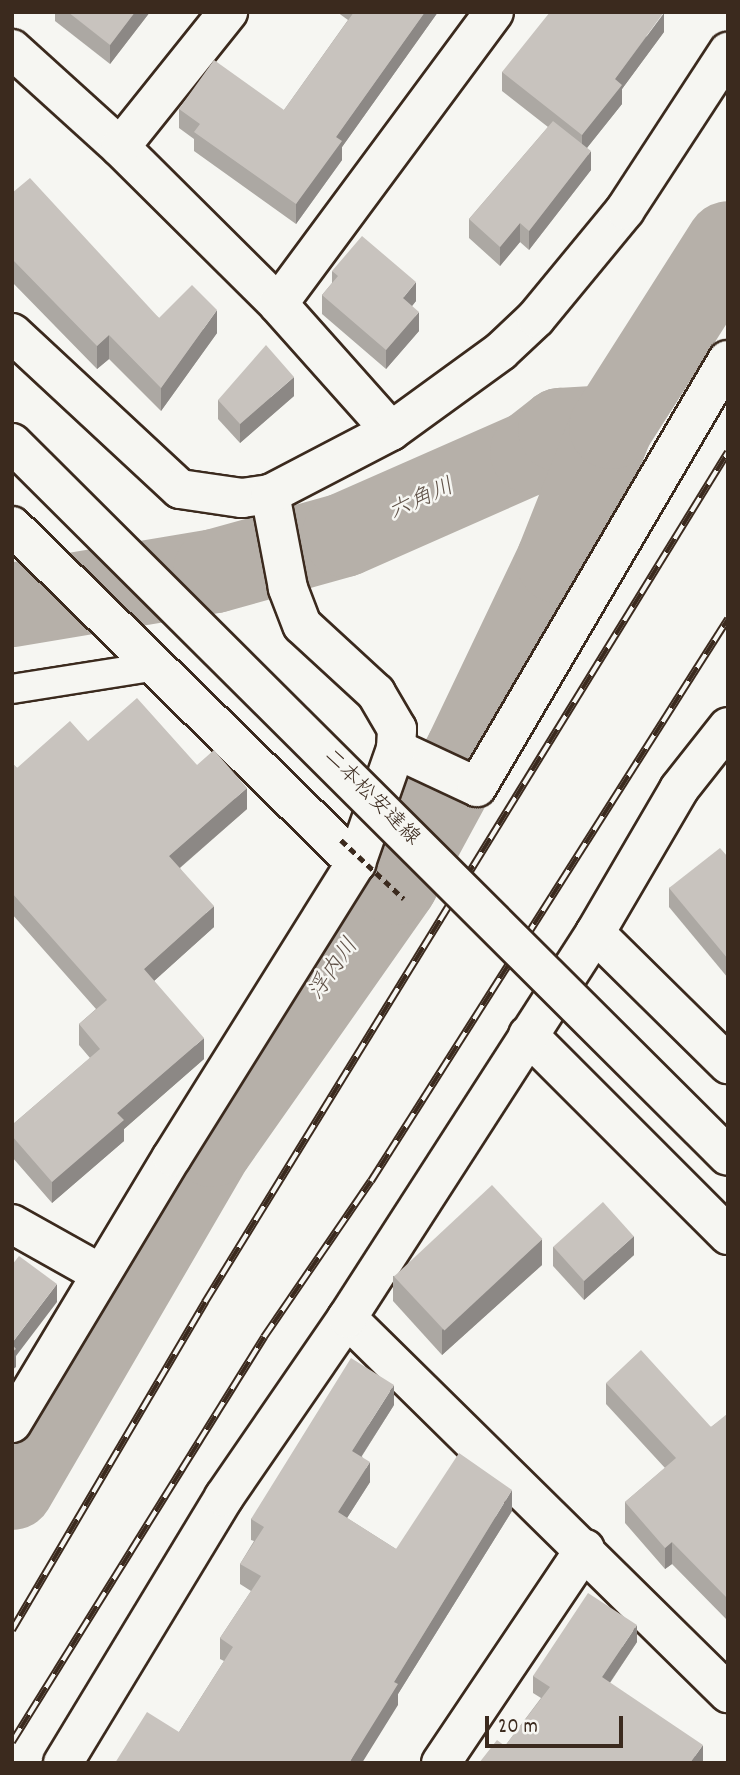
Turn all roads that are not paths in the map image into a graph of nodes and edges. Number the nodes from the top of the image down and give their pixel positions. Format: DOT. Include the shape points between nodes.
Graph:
graph roads {
  1 [pos="228,12"];
  2 [pos="494,12"];
  3 [pos="12,49"];
  4 [pos="728,52"];
  5 [pos="120,147"];
  6 [pos="278,304"];
  7 [pos="12,333"];
  8 [pos="728,360"];
  9 [pos="391,431"];
  10 [pos="12,443"];
  11 [pos="271,502"];
  12 [pos="12,526"];
  13 [pos="138,654"];
  14 [pos="12,689"];
  15 [pos="728,727"];
  16 [pos="411,755"];
  17 [pos="356,863"];
  18 [pos="594,933"];
  19 [pos="528,1035"];
  20 [pos="728,1064"];
  21 [pos="728,1156"];
  22 [pos="12,1224"];
  23 [pos="728,1235"];
  24 [pos="101,1274"];
  25 [pos="347,1318"];
  26 [pos="12,1423"];
  27 [pos="585,1549"];
  28 [pos="728,1693"];
  29 [pos="63,1763"];
  30 [pos="441,1763"];
  1 -- 5 [label="street"];
  2 -- 6 [label="street"];
  3 -- 5 [label="street"];
  4 -- 9 [label="street" via="625,210 552,300 501,351"];
  5 -- 6 [label="street"];
  6 -- 9 [label="street"];
  7 -- 11 [label="street" via="180,489"];
  8 -- 16 [label="street" via="477,787"];
  9 -- 11 [label="street"];
  10 -- 21 [label="street, 二本松安達線, bridge"];
  11 -- 16 [label="street" via="288,588 302,625 376,693"];
  12 -- 13 [label="street"];
  13 -- 14 [label="lane"];
  13 -- 17 [label="street"];
  15 -- 18 [label="street" via="680,789"];
  16 -- 17 [label="street"];
  17 -- 24 [label="street"];
  18 -- 19 [label="street"];
  18 -- 20 [label="street"];
  19 -- 23 [label="street"];
  19 -- 25 [label="street"];
  22 -- 24 [label="street"];
  24 -- 26 [label="street"];
  25 -- 27 [label="street"];
  25 -- 29 [label="street" via="224,1497"];
  27 -- 28 [label="street"];
  27 -- 30 [label="street"];
}
